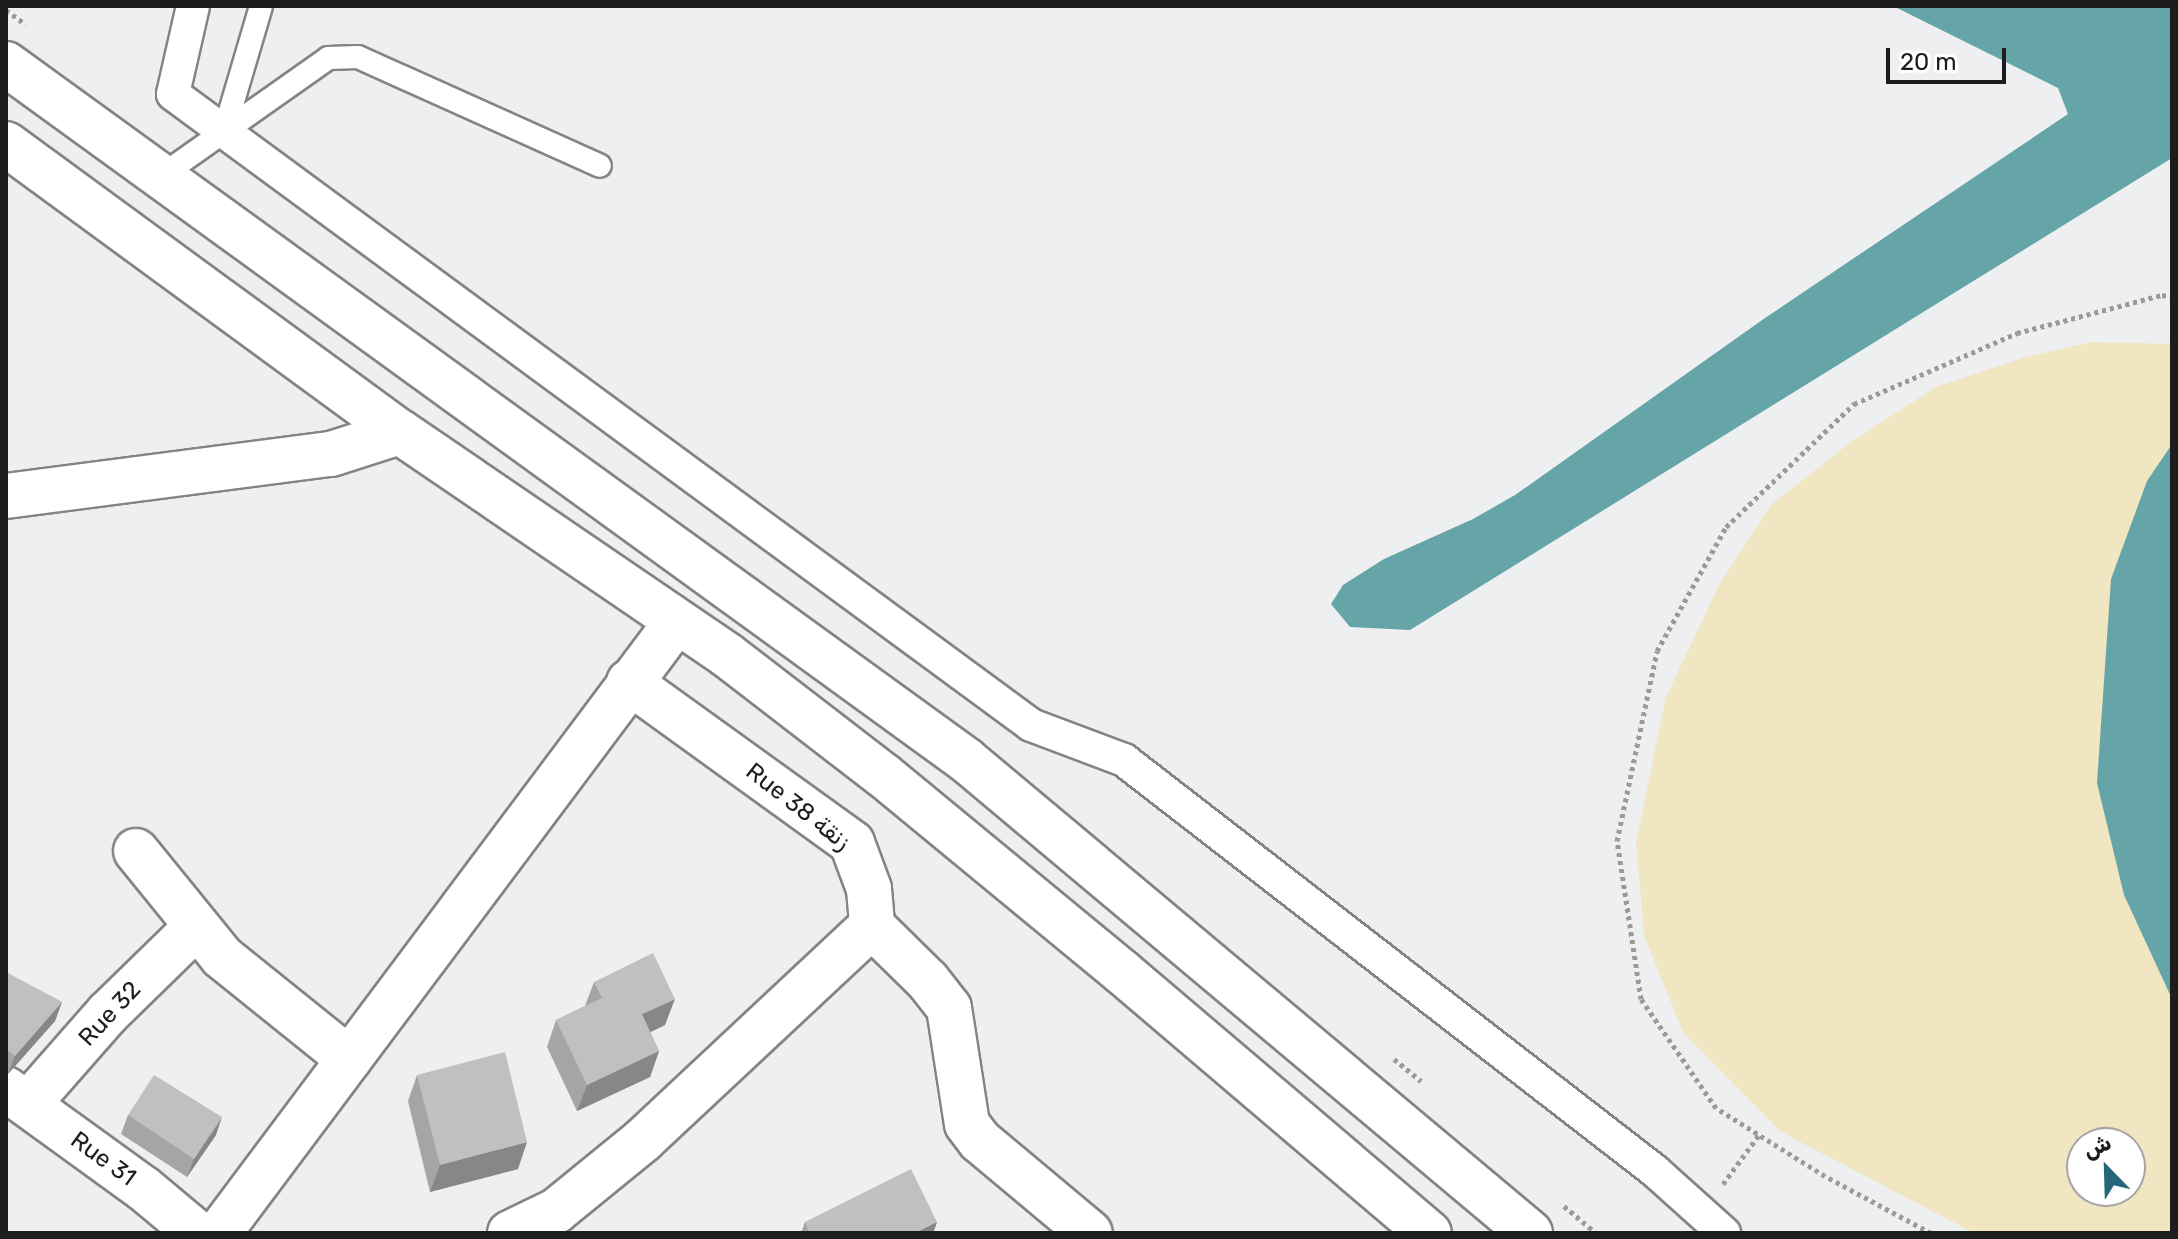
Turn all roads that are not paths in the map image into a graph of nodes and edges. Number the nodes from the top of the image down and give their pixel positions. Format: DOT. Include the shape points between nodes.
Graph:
graph roads {
  1 [pos="193,6"];
  2 [pos="261,6"];
  3 [pos="6,64"];
  4 [pos="224,132"];
  5 [pos="6,144"];
  6 [pos="600,166"];
  7 [pos="161,176"];
  8 [pos="400,432"];
  9 [pos="6,496"];
  10 [pos="677,621"];
  11 [pos="629,682"];
  12 [pos="136,851"];
  13 [pos="872,926"];
  14 [pos="195,928"];
  15 [pos="349,1059"];
  16 [pos="17,1097"];
  17 [pos="197,1233"];
  18 [pos="219,1233"];
  19 [pos="510,1233"];
  20 [pos="1090,1233"];
  21 [pos="1429,1233"];
  22 [pos="1530,1233"];
  23 [pos="1724,1233"];
  1 -- 4 [label="street" via="173,94"];
  2 -- 4 [label="lane"];
  3 -- 7 [label="main road"];
  4 -- 6 [label="lane" via="328,58 358,57"];
  4 -- 7 [label="lane"];
  4 -- 23 [label="street" via="1031,725 1124,760 1655,1171"];
  5 -- 8 [label="main road"];
  7 -- 22 [label="main road" via="966,760"];
  8 -- 9 [label="main road" via="331,454"];
  8 -- 10 [label="main road"];
  10 -- 11 [label="main road"];
  10 -- 21 [label="main road" via="893,784"];
  11 -- 13 [label="main road, Rue 38 زنقة" via="852,843 869,889"];
  11 -- 15 [label="main road"];
  12 -- 14 [label="main road"];
  13 -- 19 [label="main road" via="643,1140 556,1211"];
  13 -- 20 [label="main road" via="949,1008 967,1124 980,1141"];
  14 -- 15 [label="main road" via="222,957"];
  14 -- 16 [label="main road, Rue 32"];
  15 -- 18 [label="main road"];
  16 -- 17 [label="main road, Rue 31"];
}
